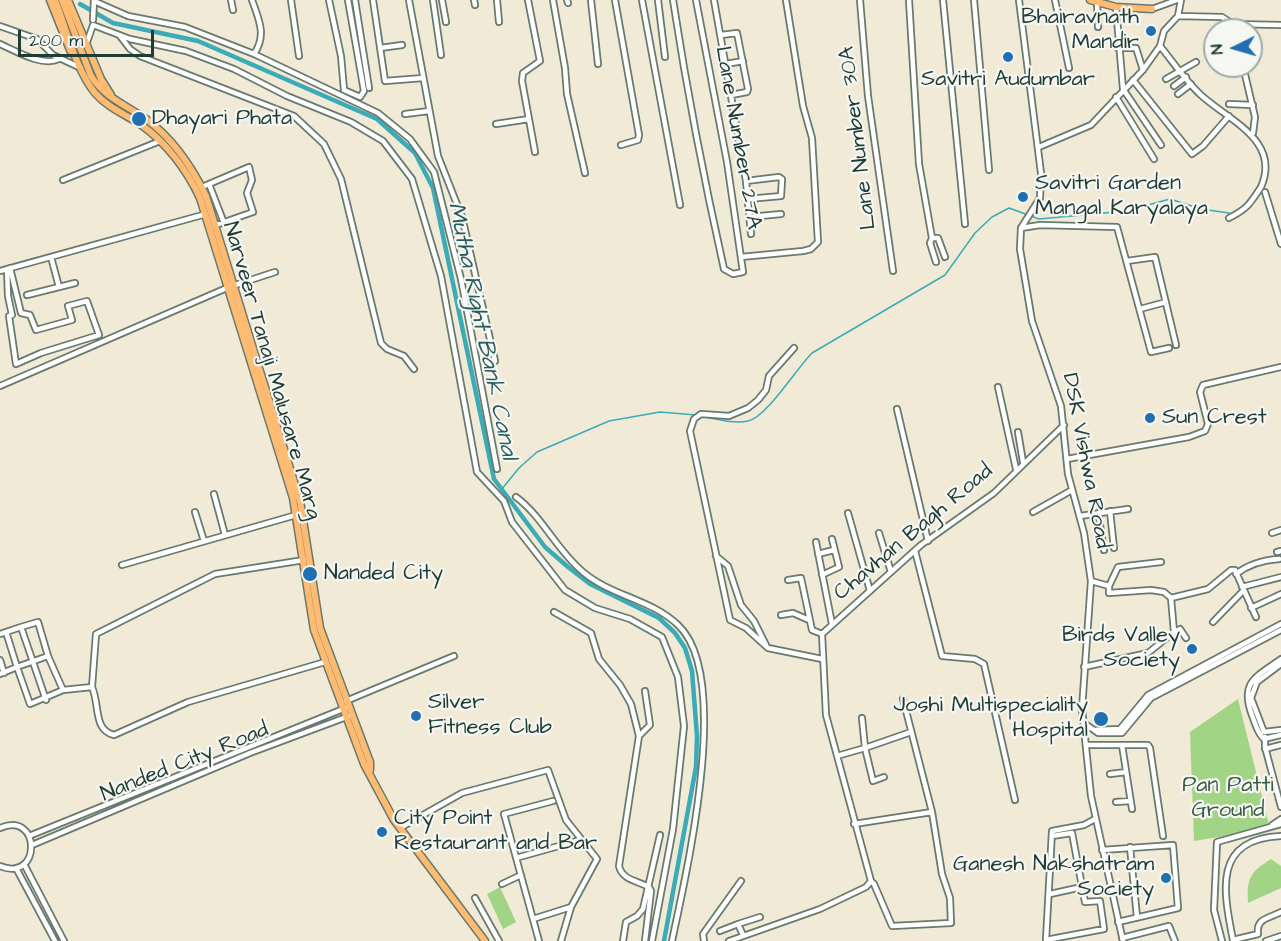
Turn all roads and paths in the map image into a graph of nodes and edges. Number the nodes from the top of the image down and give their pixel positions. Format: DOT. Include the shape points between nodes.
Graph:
graph roads {
  1 [pos="50,0"];
  2 [pos="55,0"];
  3 [pos="62,0"];
  4 [pos="68,0"];
  5 [pos="231,0"];
  6 [pos="252,0"];
  7 [pos="291,0"];
  8 [pos="329,0"];
  9 [pos="348,0"];
  10 [pos="355,0"];
  11 [pos="373,0"];
  12 [pos="409,0"];
  13 [pos="433,0"];
  14 [pos="442,0"];
  15 [pos="497,0"];
  16 [pos="528,0"];
  17 [pos="553,0"];
  18 [pos="591,0"];
  19 [pos="615,0"];
  20 [pos="642,0"];
  21 [pos="658,0"];
  22 [pos="673,0"];
  23 [pos="696,0"];
  24 [pos="714,0"];
  25 [pos="786,0"];
  26 [pos="860,0"];
  27 [pos="909,0"];
  28 [pos="943,0"];
  29 [pos="974,0"];
  30 [pos="1019,0"];
  31 [pos="1055,0"];
  32 [pos="1128,0"];
  33 [pos="1155,0"];
  34 [pos="1179,0"];
  35 [pos="94,1"];
  36 [pos="1093,1"];
  37 [pos="1112,4"];
  38 [pos="1127,8"];
  39 [pos="1155,8"];
  40 [pos="233,10"];
  41 [pos="1178,16"];
  42 [pos="1224,18"];
  43 [pos="93,22"];
  44 [pos="446,22"];
  45 [pos="499,22"];
  46 [pos="1281,25"];
  47 [pos="0,26"];
  48 [pos="1263,26"];
  49 [pos="1098,27"];
  50 [pos="119,35"];
  51 [pos="721,35"];
  52 [pos="0,44"];
  53 [pos="87,45"];
  54 [pos="402,45"];
  55 [pos="1160,46"];
  56 [pos="380,48"];
  57 [pos="1118,48"];
  58 [pos="254,54"];
  59 [pos="441,55"];
  60 [pos="299,56"];
  61 [pos="665,57"];
  62 [pos="78,58"];
  63 [pos="62,60"];
  64 [pos="743,62"];
  65 [pos="1196,62"];
  66 [pos="598,64"];
  67 [pos="726,64"];
  68 [pos="81,68"];
  69 [pos="1069,68"];
  70 [pos="1143,70"];
  71 [pos="1179,70"];
  72 [pos="1186,77"];
  73 [pos="423,78"];
  74 [pos="1247,78"];
  75 [pos="1166,79"];
  76 [pos="1133,80"];
  77 [pos="1191,84"];
  78 [pos="1174,86"];
  79 [pos="369,88"];
  80 [pos="1123,89"];
  81 [pos="1178,94"];
  82 [pos="731,95"];
  83 [pos="1116,97"];
  84 [pos="117,102"];
  85 [pos="1229,104"];
  86 [pos="1253,105"];
  87 [pos="429,111"];
  88 [pos="405,114"];
  89 [pos="1228,116"];
  90 [pos="529,119"];
  91 [pos="496,124"];
  92 [pos="1253,133"];
  93 [pos="160,141"];
  94 [pos="621,145"];
  95 [pos="1161,146"];
  96 [pos="1039,147"];
  97 [pos="535,152"];
  98 [pos="1154,159"];
  99 [pos="989,170"];
  100 [pos="585,173"];
  101 [pos="63,180"];
  102 [pos="746,181"];
  103 [pos="205,186"];
  104 [pos="1265,192"];
  105 [pos="748,199"];
  106 [pos="680,205"];
  107 [pos="206,214"];
  108 [pos="781,214"];
  109 [pos="750,217"];
  110 [pos="1228,218"];
  111 [pos="1281,218"];
  112 [pos="1274,220"];
  113 [pos="224,223"];
  114 [pos="965,224"];
  115 [pos="216,225"];
  116 [pos="1023,226"];
  117 [pos="752,234"];
  118 [pos="932,238"];
  119 [pos="1281,244"];
  120 [pos="51,257"];
  121 [pos="741,257"];
  122 [pos="945,257"];
  123 [pos="1127,261"];
  124 [pos="936,262"];
  125 [pos="8,268"];
  126 [pos="0,271"];
  127 [pos="893,271"];
  128 [pos="275,272"];
  129 [pos="75,283"];
  130 [pos="232,286"];
  131 [pos="59,287"];
  132 [pos="15,292"];
  133 [pos="8,295"];
  134 [pos="27,295"];
  135 [pos="1166,302"];
  136 [pos="1140,309"];
  137 [pos="1176,345"];
  138 [pos="794,348"];
  139 [pos="1169,348"];
  140 [pos="495,362"];
  141 [pos="1281,367"];
  142 [pos="414,369"];
  143 [pos="0,386"];
  144 [pos="998,387"];
  145 [pos="897,409"];
  146 [pos="1064,425"];
  147 [pos="1018,432"];
  148 [pos="1066,459"];
  149 [pos="1023,462"];
  150 [pos="497,469"];
  151 [pos="1016,469"];
  152 [pos="291,478"];
  153 [pos="1072,490"];
  154 [pos="214,494"];
  155 [pos="516,497"];
  156 [pos="1128,509"];
  157 [pos="1110,511"];
  158 [pos="195,512"];
  159 [pos="1033,512"];
  160 [pos="848,513"];
  161 [pos="1098,513"];
  162 [pos="296,515"];
  163 [pos="1080,516"];
  164 [pos="1281,530"];
  165 [pos="1272,532"];
  166 [pos="879,533"];
  167 [pos="225,535"];
  168 [pos="832,539"];
  169 [pos="204,541"];
  170 [pos="928,541"];
  171 [pos="816,542"];
  172 [pos="1113,548"];
  173 [pos="834,550"];
  174 [pos="1104,550"];
  175 [pos="915,551"];
  176 [pos="818,554"];
  177 [pos="716,556"];
  178 [pos="1279,559"];
  179 [pos="304,560"];
  180 [pos="1161,562"];
  181 [pos="122,565"];
  182 [pos="891,572"];
  183 [pos="1236,574"];
  184 [pos="822,575"];
  185 [pos="1281,577"];
  186 [pos="788,580"];
  187 [pos="1091,581"];
  188 [pos="1109,586"];
  189 [pos="1242,589"];
  190 [pos="870,591"];
  191 [pos="1281,594"];
  192 [pos="311,596"];
  193 [pos="1171,598"];
  194 [pos="1251,608"];
  195 [pos="554,612"];
  196 [pos="781,615"];
  197 [pos="1256,617"];
  198 [pos="808,620"];
  199 [pos="1212,622"];
  200 [pos="832,624"];
  201 [pos="1281,624"];
  202 [pos="21,627"];
  203 [pos="317,629"];
  204 [pos="1281,630"];
  205 [pos="6,632"];
  206 [pos="1174,632"];
  207 [pos="0,634"];
  208 [pos="822,634"];
  209 [pos="1186,638"];
  210 [pos="768,648"];
  211 [pos="48,656"];
  212 [pos="454,656"];
  213 [pos="1281,658"];
  214 [pos="822,659"];
  215 [pos="0,660"];
  216 [pos="325,662"];
  217 [pos="35,663"];
  218 [pos="1281,664"];
  219 [pos="17,667"];
  220 [pos="1084,667"];
  221 [pos="1204,668"];
  222 [pos="2,674"];
  223 [pos="92,687"];
  224 [pos="63,690"];
  225 [pos="645,691"];
  226 [pos="903,699"];
  227 [pos="46,700"];
  228 [pos="346,706"];
  229 [pos="348,716"];
  230 [pos="862,718"];
  231 [pos="1084,723"];
  232 [pos="1281,730"];
  233 [pos="911,732"];
  234 [pos="1263,735"];
  235 [pos="1281,735"];
  236 [pos="639,736"];
  237 [pos="256,742"];
  238 [pos="1086,745"];
  239 [pos="1122,745"];
  240 [pos="1281,745"];
  241 [pos="865,748"];
  242 [pos="1265,749"];
  243 [pos="259,750"];
  244 [pos="837,756"];
  245 [pos="1126,772"];
  246 [pos="1110,774"];
  247 [pos="884,777"];
  248 [pos="1015,800"];
  249 [pos="553,801"];
  250 [pos="1130,801"];
  251 [pos="1116,802"];
  252 [pos="1281,807"];
  253 [pos="1132,809"];
  254 [pos="932,812"];
  255 [pos="1095,819"];
  256 [pos="1281,821"];
  257 [pos="854,824"];
  258 [pos="0,828"];
  259 [pos="400,828"];
  260 [pos="660,835"];
  261 [pos="29,836"];
  262 [pos="1052,836"];
  263 [pos="1163,836"];
  264 [pos="1281,836"];
  265 [pos="580,840"];
  266 [pos="32,845"];
  267 [pos="1130,847"];
  268 [pos="1102,850"];
  269 [pos="516,858"];
  270 [pos="24,864"];
  271 [pos="0,866"];
  272 [pos="15,868"];
  273 [pos="521,875"];
  274 [pos="741,881"];
  275 [pos="871,881"];
  276 [pos="502,884"];
  277 [pos="649,887"];
  278 [pos="1082,887"];
  279 [pos="1050,894"];
  280 [pos="475,898"];
  281 [pos="571,907"];
  282 [pos="1281,912"];
  283 [pos="760,917"];
  284 [pos="1137,917"];
  285 [pos="533,919"];
  286 [pos="1118,922"];
  287 [pos="738,924"];
  288 [pos="720,931"];
  289 [pos="740,938"];
  290 [pos="1279,939"];
  291 [pos="1123,940"];
  292 [pos="55,941"];
  293 [pos="64,941"];
  294 [pos="485,941"];
  295 [pos="499,941"];
  296 [pos="539,941"];
  297 [pos="561,941"];
  298 [pos="623,941"];
  299 [pos="645,941"];
  300 [pos="652,941"];
  301 [pos="672,941"];
  302 [pos="704,941"];
  303 [pos="729,941"];
  304 [pos="1175,941"];
  305 [pos="1222,941"];
  306 [pos="1266,941"];
  1 -- 62 [label="main road" via="70,50"];
  2 -- 62 [label="main road"];
  3 -- 84 [label="main road" via="92,76"];
  4 -- 53 [label="main road"];
  5 -- 40 [label="street"];
  6 -- 58 [label="street" via="262,34"];
  7 -- 60 [label="street"];
  8 -- 9 [label="street" via="344,90 360,97 364,91"];
  10 -- 79 [label="street"];
  11 -- 56 [label="street"];
  12 -- 73 [label="street"];
  13 -- 59 [label="street"];
  14 -- 44 [label="street"];
  15 -- 45 [label="street"];
  16 -- 90 [label="street" via="540,58 522,76"];
  17 -- 100 [label="street" via="567,94"];
  18 -- 66 [label="street"];
  19 -- 94 [label="street" via="639,135 638,140"];
  20 -- 106 [label="street"];
  21 -- 61 [label="street"];
  22 -- 121 [label="street, Lane Number 27A" via="685,82 724,269 733,274 743,272"];
  23 -- 121 [label="street, Lane Number 27A"];
  24 -- 51 [label="street"];
  25 -- 121 [label="street" via="812,138 818,242 803,251"];
  26 -- 127 [label="street, Lane Number 30A" via="866,86"];
  27 -- 118 [label="street" via="919,164"];
  28 -- 114 [label="street"];
  29 -- 99 [label="street"];
  30 -- 96 [label="street"];
  31 -- 69 [label="street"];
  32 -- 38 [label="street"];
  33 -- 39 [label="street"];
  34 -- 39 [label="street"];
  34 -- 41 [label="street"];
  35 -- 43 [label="street"];
  35 -- 58 [label="street" via="128,16 185,27"];
  36 -- 37 [label="main road"];
  36 -- 49 [label="street"];
  37 -- 38 [label="main road"];
  37 -- 57 [label="street"];
  38 -- 39 [label="main road"];
  41 -- 42 [label="street"];
  41 -- 55 [label="street" via="1164,31"];
  43 -- 50 [label="street"];
  43 -- 53 [label="street"];
  46 -- 48 [label="street"];
  47 -- 63 [label="street" via="42,42"];
  50 -- 142 [label="street" via="140,56 294,116 324,144 341,179 381,343 404,356"];
  50 -- 300 [label="street" via="186,51 351,122 383,141 412,179 441,276 477,472 493,486 512,522 565,590 595,608 630,618 662,637 678,677 684,726 673,829"];
  51 -- 64 [label="street" via="737,33"];
  51 -- 67 [label="street"];
  52 -- 63 [label="street" via="35,58"];
  53 -- 84 [label="main road" via="101,79"];
  54 -- 56 [label="street"];
  55 -- 70 [label="street"];
  55 -- 71 [label="street"];
  56 -- 73 [label="street" via="387,82"];
  57 -- 70 [label="street" via="1136,48"];
  57 -- 80 [label="street"];
  58 -- 150 [label="street" via="378,113 410,139 434,172 461,279"];
  62 -- 68 [label="main road, Narveer Tanaji Malusare Marg"];
  63 -- 68 [label="street"];
  64 -- 67 [label="street"];
  64 -- 82 [label="street" via="748,90"];
  65 -- 71 [label="street"];
  67 -- 82 [label="street"];
  68 -- 93 [label="main road, Narveer Tanaji Malusare Marg" via="108,106"];
  70 -- 76 [label="street"];
  71 -- 72 [label="street"];
  71 -- 75 [label="street"];
  72 -- 77 [label="street"];
  72 -- 78 [label="street"];
  73 -- 87 [label="street"];
  74 -- 86 [label="street"];
  76 -- 80 [label="street"];
  76 -- 89 [label="street" via="1192,154"];
  77 -- 81 [label="street"];
  77 -- 89 [label="street"];
  80 -- 83 [label="street"];
  80 -- 95 [label="street"];
  82 -- 102 [label="street"];
  83 -- 96 [label="street" via="1091,125"];
  83 -- 98 [label="street"];
  84 -- 103 [label="main road, Narveer Tanaji Malusare Marg" via="159,130"];
  85 -- 86 [label="street"];
  86 -- 92 [label="street"];
  87 -- 88 [label="street"];
  87 -- 140 [label="street" via="438,156 462,217"];
  89 -- 92 [label="street"];
  90 -- 91 [label="street"];
  90 -- 97 [label="street"];
  92 -- 110 [label="street" via="1263,141 1270,158 1269,176 1246,210"];
  93 -- 101 [label="street"];
  93 -- 107 [label="main road, Narveer Tanaji Malusare Marg" via="189,177"];
  96 -- 116 [label="street" via="1041,190"];
  102 -- 105 [label="street"];
  102 -- 105 [label="street" via="782,179 781,196"];
  103 -- 113 [label="street"];
  103 -- 113 [label="street" via="249,167 252,180 247,193 253,212"];
  103 -- 115 [label="main road, Narveer Tanaji Malusare Marg"];
  104 -- 112 [label="street"];
  105 -- 109 [label="street"];
  107 -- 120 [label="street"];
  107 -- 130 [label="main road, Narveer Tanaji Malusare Marg"];
  108 -- 109 [label="street"];
  109 -- 117 [label="street"];
  111 -- 112 [label="street"];
  112 -- 119 [label="street"];
  113 -- 115 [label="street"];
  115 -- 130 [label="main road, Narveer Tanaji Malusare Marg"];
  116 -- 123 [label="street" via="1115,226"];
  116 -- 146 [label="street, DSK Vishwa Road" via="1020,249 1029,307 1055,381"];
  118 -- 122 [label="street" via="938,238"];
  118 -- 124 [label="street"];
  120 -- 125 [label="street"];
  120 -- 131 [label="street"];
  123 -- 135 [label="street" via="1154,256"];
  123 -- 136 [label="street"];
  125 -- 126 [label="street"];
  125 -- 132 [label="street"];
  125 -- 133 [label="street"];
  128 -- 130 [label="street"];
  129 -- 131 [label="street"];
  130 -- 143 [label="street"];
  130 -- 152 [label="main road, Narveer Tanaji Malusare Marg"];
  131 -- 134 [label="street"];
  132 -- 133 [label="street"];
  132 -- 133 [label="street" via="21,313 30,315 36,330 72,320 68,306 87,301 99,334 16,364"];
  135 -- 136 [label="street"];
  135 -- 137 [label="street"];
  136 -- 139 [label="street" via="1151,352"];
  138 -- 177 [label="street" via="769,376 762,395 748,408 729,416 701,414 690,431"];
  141 -- 148 [label="street" via="1203,385 1200,392 1208,424 1205,431"];
  144 -- 151 [label="street"];
  145 -- 170 [label="street"];
  146 -- 148 [label="street, DSK Vishwa Road"];
  146 -- 149 [label="street, Chavhan Bagh Road"];
  147 -- 149 [label="street"];
  148 -- 153 [label="street, DSK Vishwa Road"];
  149 -- 151 [label="street, Chavhan Bagh Road"];
  151 -- 170 [label="street, Chavhan Bagh Road" via="994,493"];
  152 -- 162 [label="main road, Narveer Tanaji Malusare Marg"];
  152 -- 192 [label="main road, Narveer Tanaji Malusare Marg" via="308,539"];
  153 -- 159 [label="street"];
  153 -- 163 [label="street, DSK Vishwa Road"];
  154 -- 167 [label="street"];
  155 -- 301 [label="street" via="579,570 663,612 683,630 692,646 702,690 702,773"];
  156 -- 157 [label="street"];
  157 -- 161 [label="street"];
  157 -- 172 [label="street"];
  158 -- 169 [label="street"];
  160 -- 190 [label="street"];
  161 -- 163 [label="street"];
  161 -- 174 [label="street"];
  162 -- 167 [label="street"];
  162 -- 179 [label="main road, Narveer Tanaji Malusare Marg"];
  163 -- 187 [label="street, DSK Vishwa Road"];
  164 -- 165 [label="street"];
  166 -- 182 [label="street"];
  167 -- 169 [label="street"];
  168 -- 173 [label="street"];
  169 -- 181 [label="street"];
  170 -- 175 [label="street, Chavhan Bagh Road"];
  171 -- 176 [label="street"];
  173 -- 176 [label="street"];
  173 -- 184 [label="street" via="839,567"];
  175 -- 182 [label="street, Chavhan Bagh Road"];
  175 -- 248 [label="street" via="942,656 975,659 984,664"];
  176 -- 184 [label="street"];
  177 -- 210 [label="street" via="728,567 741,605"];
  177 -- 210 [label="street" via="730,620 746,628"];
  178 -- 183 [label="street" via="1266,560"];
  179 -- 192 [label="main road, Narveer Tanaji Malusare Marg"];
  179 -- 223 [label="street" via="215,574 96,634"];
  180 -- 188 [label="street" via="1118,567"];
  182 -- 190 [label="street, Chavhan Bagh Road"];
  183 -- 189 [label="street"];
  183 -- 193 [label="street" via="1231,570 1208,589"];
  184 -- 200 [label="street"];
  185 -- 189 [label="street"];
  186 -- 198 [label="street" via="801,578"];
  187 -- 188 [label="street"];
  187 -- 220 [label="street, DSK Vishwa Road"];
  188 -- 193 [label="street" via="1109,593 1151,590"];
  189 -- 194 [label="street"];
  189 -- 199 [label="street"];
  190 -- 200 [label="street, Chavhan Bagh Road"];
  191 -- 194 [label="street"];
  192 -- 203 [label="main road, Narveer Tanaji Malusare Marg"];
  193 -- 206 [label="street"];
  194 -- 197 [label="street"];
  195 -- 236 [label="street" via="594,638 599,659 631,704"];
  196 -- 198 [label="street" via="793,613"];
  198 -- 208 [label="street" via="812,630"];
  200 -- 208 [label="street, Chavhan Bagh Road"];
  201 -- 221 [label="street"];
  202 -- 205 [label="street"];
  202 -- 211 [label="street" via="38,622"];
  202 -- 217 [label="street"];
  203 -- 216 [label="main road, Narveer Tanaji Malusare Marg"];
  203 -- 228 [label="main road, Narveer Tanaji Malusare Marg"];
  204 -- 221 [label="street"];
  205 -- 207 [label="street"];
  205 -- 219 [label="street"];
  206 -- 209 [label="street" via="1180,629"];
  206 -- 220 [label="street" via="1148,652"];
  208 -- 214 [label="street"];
  210 -- 214 [label="street"];
  211 -- 217 [label="street"];
  211 -- 224 [label="street"];
  212 -- 228 [label="street, Nanded City Road"];
  213 -- 234 [label="street" via="1254,679 1246,692 1248,706"];
  214 -- 244 [label="street" via="826,715"];
  215 -- 222 [label="street"];
  216 -- 223 [label="street" via="189,702 114,735 105,733 100,726"];
  216 -- 228 [label="main road, Narveer Tanaji Malusare Marg"];
  217 -- 219 [label="street"];
  217 -- 227 [label="street"];
  218 -- 234 [label="street" via="1257,682 1251,693"];
  219 -- 222 [label="street"];
  219 -- 227 [label="street" via="30,704"];
  220 -- 231 [label="street, DSK Vishwa Road"];
  221 -- 231 [label="street" via="1148,695 1120,729 1095,730"];
  223 -- 224 [label="street"];
  224 -- 227 [label="street"];
  225 -- 236 [label="street" via="650,725"];
  226 -- 233 [label="street"];
  228 -- 229 [label="main road, Narveer Tanaji Malusare Marg"];
  228 -- 237 [label="street, Nanded City Road"];
  229 -- 243 [label="street, Nanded City Road"];
  229 -- 259 [label="main road, Narveer Tanaji Malusare Marg" via="389,813"];
  230 -- 241 [label="street"];
  231 -- 238 [label="street, DSK Vishwa Road"];
  232 -- 234 [label="street"];
  233 -- 241 [label="street"];
  233 -- 254 [label="street"];
  234 -- 235 [label="street"];
  234 -- 242 [label="street"];
  236 -- 277 [label="street" via="619,866 621,873"];
  237 -- 243 [label="street"];
  237 -- 261 [label="street, Nanded City Road"];
  238 -- 239 [label="street"];
  238 -- 255 [label="street, DSK Vishwa Road"];
  239 -- 245 [label="street"];
  239 -- 263 [label="street" via="1150,748"];
  240 -- 242 [label="street"];
  241 -- 244 [label="street"];
  241 -- 247 [label="street" via="873,781"];
  242 -- 252 [label="street"];
  243 -- 266 [label="street, Nanded City Road"];
  244 -- 257 [label="street"];
  245 -- 246 [label="street"];
  245 -- 250 [label="street"];
  249 -- 269 [label="street" via="504,814"];
  250 -- 251 [label="street"];
  250 -- 253 [label="street"];
  254 -- 257 [label="street"];
  254 -- 275 [label="street" via="950,898 951,922 892,926"];
  255 -- 262 [label="street" via="1052,831"];
  255 -- 268 [label="street, DSK Vishwa Road"];
  256 -- 305 [label="street" via="1217,842 1214,910"];
  257 -- 275 [label="street"];
  258 -- 261 [label="street" via="14,825"];
  259 -- 265 [label="street" via="462,793 548,770 566,820"];
  259 -- 294 [label="main road, Narveer Tanaji Malusare Marg"];
  260 -- 277 [label="street"];
  261 -- 266 [label="street"];
  262 -- 278 [label="street" via="1072,833"];
  262 -- 279 [label="street"];
  264 -- 282 [label="street" via="1263,838 1238,850 1224,884 1233,940 1258,934 1260,921"];
  265 -- 269 [label="street"];
  265 -- 281 [label="street" via="597,859"];
  266 -- 270 [label="street"];
  267 -- 268 [label="street"];
  267 -- 284 [label="street"];
  267 -- 284 [label="street" via="1173,845 1178,908"];
  268 -- 286 [label="street, DSK Vishwa Road"];
  269 -- 273 [label="street"];
  270 -- 272 [label="street"];
  270 -- 293 [label="street"];
  271 -- 272 [label="street"];
  272 -- 292 [label="street"];
  273 -- 276 [label="street"];
  273 -- 285 [label="street"];
  274 -- 302 [label="street" via="704,934"];
  275 -- 289 [label="street" via="820,909"];
  277 -- 298 [label="street" via="642,911 626,922"];
  277 -- 299 [label="street" via="652,900"];
  278 -- 279 [label="street"];
  278 -- 279 [label="street" via="1085,902 1100,901 1104,929 1046,940"];
  280 -- 295 [label="street"];
  281 -- 285 [label="street"];
  281 -- 297 [label="street"];
  283 -- 287 [label="street"];
  284 -- 286 [label="street"];
  285 -- 296 [label="street"];
  286 -- 291 [label="street, DSK Vishwa Road"];
  287 -- 288 [label="street"];
  287 -- 289 [label="street"];
  289 -- 303 [label="street"];
  290 -- 306 [label="street"];
  291 -- 304 [label="street" via="1169,926"];
}
